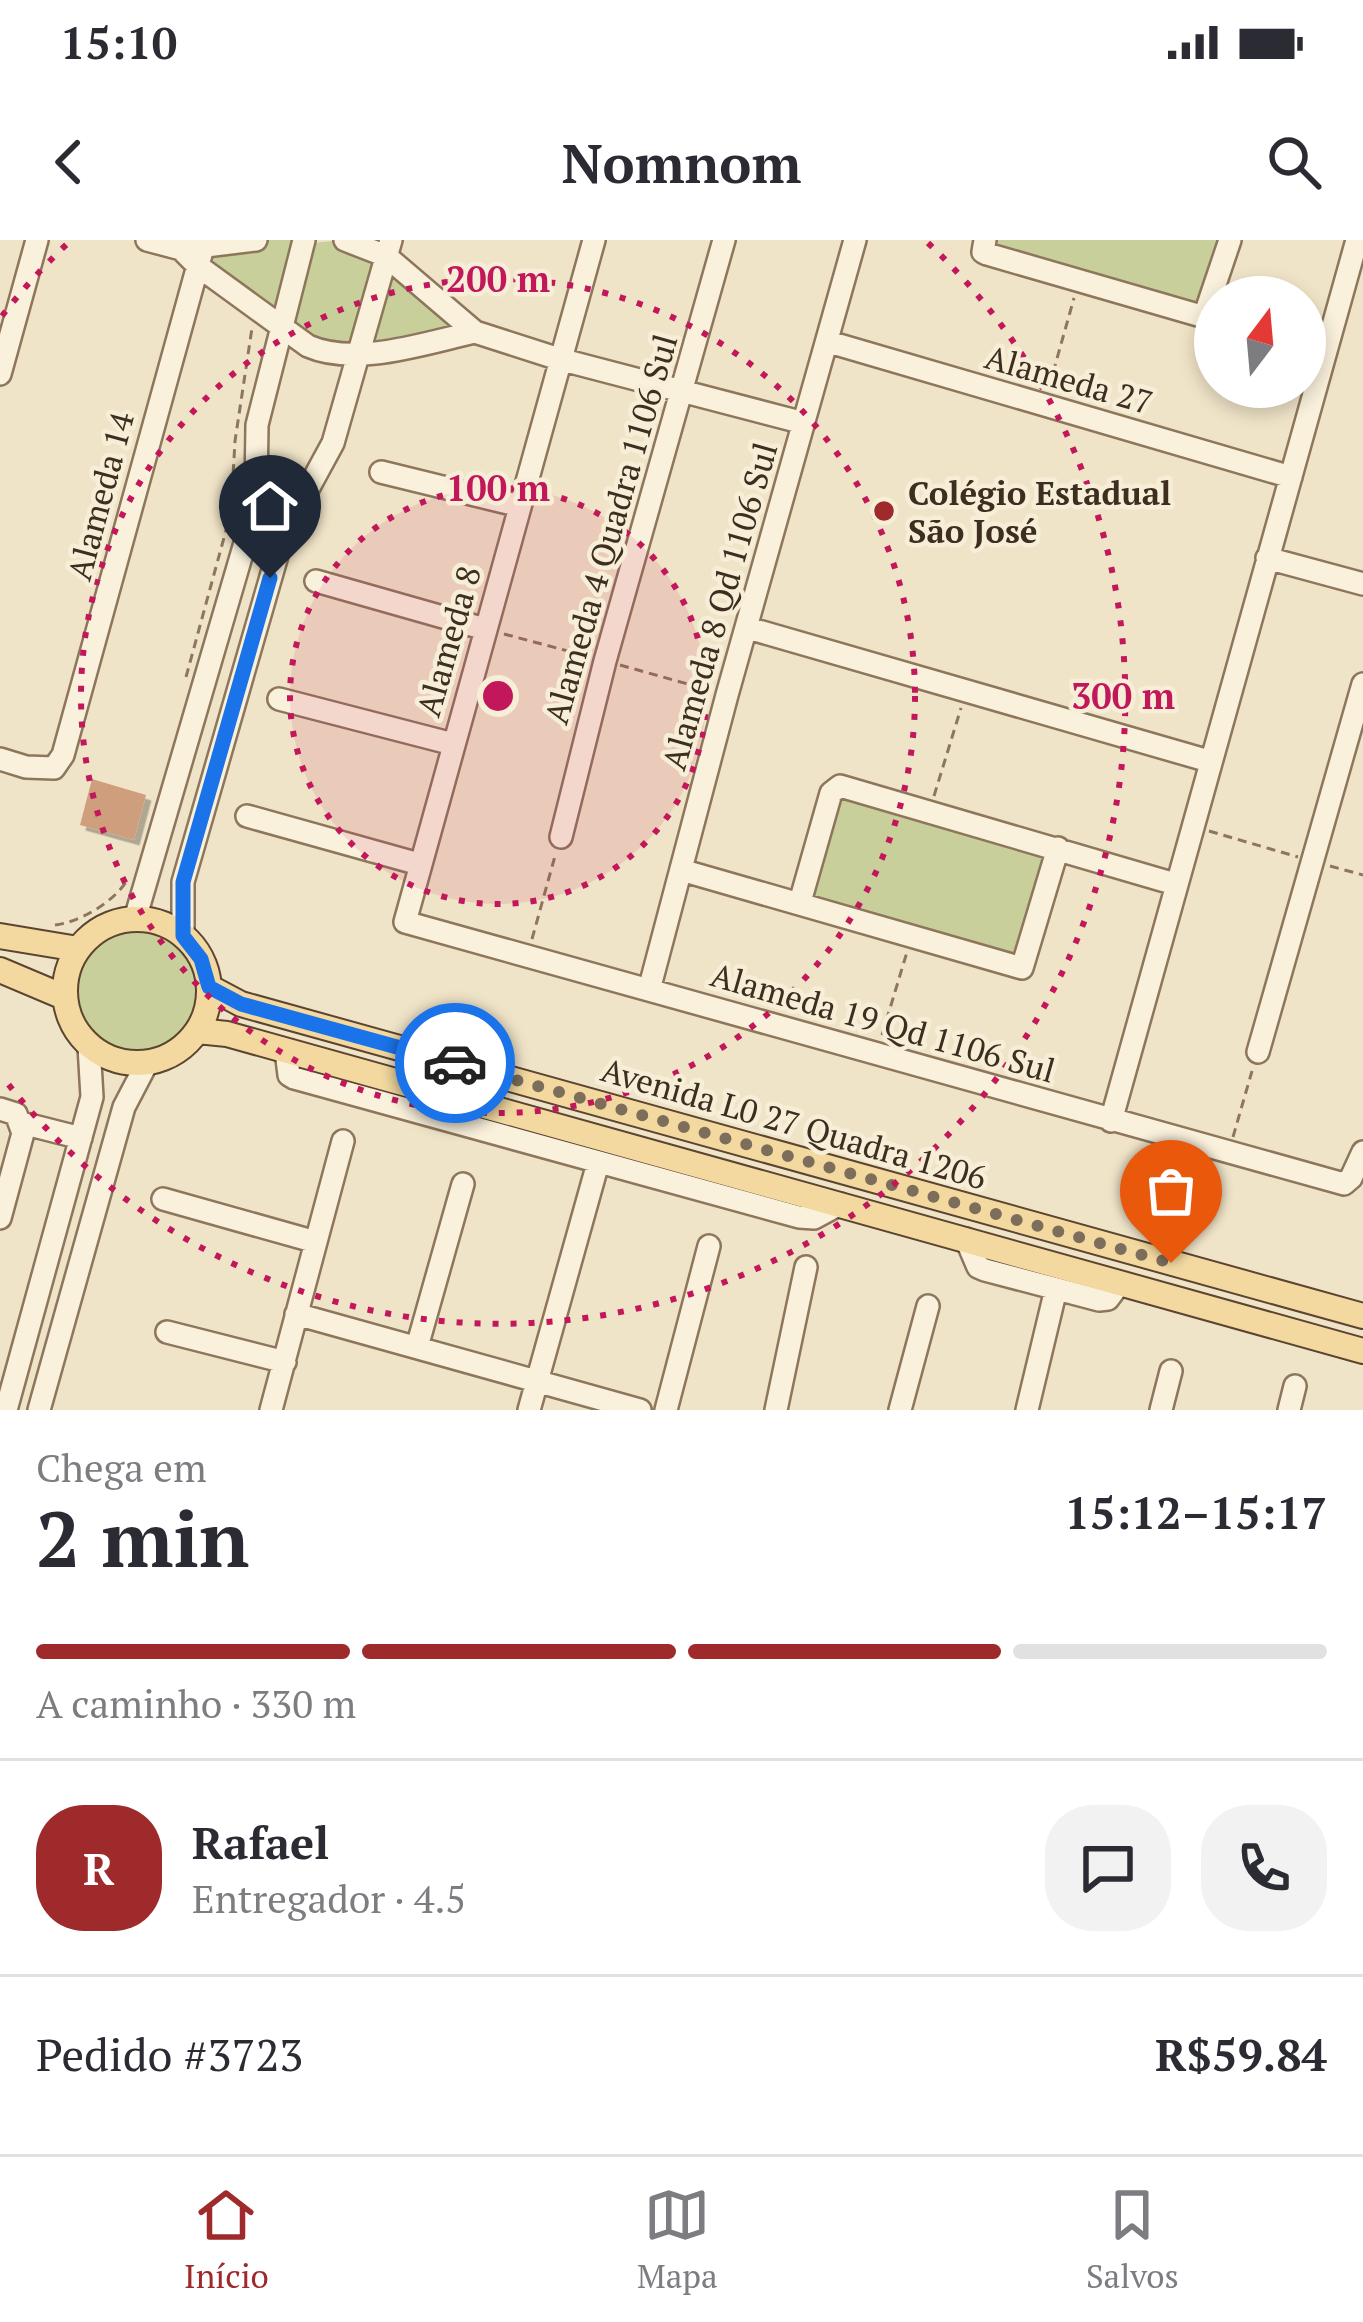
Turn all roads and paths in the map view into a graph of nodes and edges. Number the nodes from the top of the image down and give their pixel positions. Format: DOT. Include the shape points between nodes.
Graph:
graph roads {
  1 [pos="37,240"];
  2 [pos="147,240"];
  3 [pos="256,240"];
  4 [pos="304,240"];
  5 [pos="345,240"];
  6 [pos="594,240"];
  7 [pos="724,240"];
  8 [pos="855,240"];
  9 [pos="1230,240"];
  10 [pos="1357,240"];
  11 [pos="984,246"];
  12 [pos="388,248"];
  13 [pos="197,250"];
  14 [pos="1221,276"];
  15 [pos="1079,280"];
  16 [pos="1194,313"];
  17 [pos="254,315"];
  18 [pos="282,326"];
  19 [pos="475,332"];
  20 [pos="829,342"];
  21 [pos="1328,350"];
  22 [pos="360,353"];
  23 [pos="559,359"];
  24 [pos="0,374"];
  25 [pos="683,390"];
  26 [pos="1044,406"];
  27 [pos="804,423"];
  28 [pos="381,472"];
  29 [pos="1291,477"];
  30 [pos="520,506"];
  31 [pos="1268,558"];
  32 [pos="316,581"];
  33 [pos="1363,584"];
  34 [pos="748,628"];
  35 [pos="485,629"];
  36 [pos="1363,684"];
  37 [pos="966,692"];
  38 [pos="181,695"];
  39 [pos="279,699"];
  40 [pos="453,744"];
  41 [pos="0,759"];
  42 [pos="1209,761"];
  43 [pos="930,810"];
  44 [pos="247,816"];
  45 [pos="1192,826"];
  46 [pos="561,837"];
  47 [pos="1058,848"];
  48 [pos="1313,862"];
  49 [pos="419,864"];
  50 [pos="681,870"];
  51 [pos="1363,874"];
  52 [pos="130,875"];
  53 [pos="1174,884"];
  54 [pos="800,902"];
  55 [pos="135,919"];
  56 [pos="405,922"];
  57 [pos="40,926"];
  58 [pos="0,936"];
  59 [pos="183,936"];
  60 [pos="911,937"];
  61 [pos="78,950"];
  62 [pos="528,956"];
  63 [pos="0,970"];
  64 [pos="209,987"];
  65 [pos="649,990"];
  66 [pos="64,997"];
  67 [pos="197,1031"];
  68 [pos="89,1046"];
  69 [pos="1258,1052"];
  70 [pos="876,1054"];
  71 [pos="147,1063"];
  72 [pos="0,1109"];
  73 [pos="1111,1120"];
  74 [pos="22,1123"];
  75 [pos="553,1137"];
  76 [pos="81,1138"];
  77 [pos="343,1141"];
  78 [pos="1363,1152"];
  79 [pos="1228,1153"];
  80 [pos="598,1163"];
  81 [pos="463,1184"];
  82 [pos="163,1199"];
  83 [pos="840,1204"];
  84 [pos="0,1217"];
  85 [pos="966,1239"];
  86 [pos="316,1242"];
  87 [pos="709,1246"];
  88 [pos="806,1268"];
  89 [pos="1120,1283"];
  90 [pos="1055,1288"];
  91 [pos="928,1306"];
  92 [pos="296,1314"];
  93 [pos="1363,1316"];
  94 [pos="167,1332"];
  95 [pos="417,1348"];
  96 [pos="1363,1351"];
  97 [pos="285,1362"];
  98 [pos="1171,1371"];
  99 [pos="536,1382"];
  100 [pos="1295,1386"];
  101 [pos="6,1410"];
  102 [pos="39,1410"];
  103 [pos="271,1410"];
  104 [pos="530,1410"];
  105 [pos="640,1410"];
  106 [pos="666,1410"];
  107 [pos="776,1410"];
  108 [pos="901,1410"];
  109 [pos="1027,1410"];
  110 [pos="1161,1410"];
  111 [pos="1289,1410"];
  1 -- 24 [label="street"];
  2 -- 13 [label="street"];
  3 -- 13 [label="street"];
  4 -- 18 [label="street"];
  5 -- 12 [label="street"];
  6 -- 23 [label="street, Alameda 8"];
  7 -- 25 [label="street, Alameda 4 Quadra 1106 Sul"];
  8 -- 20 [label="street, Alameda 8 Qd 1106 Sul"];
  9 -- 14 [label="street"];
  10 -- 21 [label="street"];
  11 -- 15 [label="street"];
  12 -- 19 [label="street"];
  12 -- 22 [label="street"];
  13 -- 18 [label="street"];
  13 -- 41 [label="street, Alameda 14" via="63,755 54,767"];
  15 -- 16 [label="street"];
  15 -- 26 [label="path"];
  17 -- 38 [label="path" via="231,512"];
  18 -- 22 [label="street" via="322,352"];
  18 -- 55 [label="street" via="257,425 250,526"];
  19 -- 22 [label="street"];
  19 -- 23 [label="street"];
  20 -- 26 [label="street, Alameda 27"];
  20 -- 27 [label="street, Alameda 8 Qd 1106 Sul"];
  21 -- 29 [label="street"];
  22 -- 59 [label="street" via="333,443 283,535 183,882"];
  23 -- 25 [label="street"];
  23 -- 30 [label="street, Alameda 8"];
  25 -- 27 [label="street"];
  25 -- 46 [label="street, Alameda 4 Quadra 1106 Sul"];
  26 -- 29 [label="street, Alameda 27"];
  27 -- 34 [label="street, Alameda 8 Qd 1106 Sul"];
  28 -- 30 [label="street"];
  29 -- 31 [label="street"];
  30 -- 35 [label="street, Alameda 8"];
  31 -- 33 [label="street"];
  31 -- 42 [label="street"];
  32 -- 35 [label="street"];
  34 -- 37 [label="street"];
  34 -- 50 [label="street, Alameda 8 Qd 1106 Sul"];
  35 -- 40 [label="street, Alameda 8"];
  36 -- 48 [label="street"];
  37 -- 42 [label="street"];
  37 -- 43 [label="path"];
  39 -- 40 [label="street"];
  40 -- 49 [label="street, Alameda 8"];
  42 -- 45 [label="street"];
  43 -- 47 [label="street"];
  43 -- 54 [label="street" via="834,788"];
  44 -- 49 [label="street"];
  45 -- 48 [label="path"];
  45 -- 53 [label="street"];
  46 -- 62 [label="path"];
  47 -- 53 [label="street"];
  47 -- 60 [label="street" via="1022,968"];
  48 -- 51 [label="path"];
  48 -- 69 [label="street"];
  49 -- 56 [label="street, Alameda 8"];
  50 -- 54 [label="street"];
  50 -- 65 [label="street, Alameda 8 Qd 1106 Sul"];
  52 -- 57 [label="path" via="120,892 69,923"];
  53 -- 73 [label="street"];
  54 -- 60 [label="street"];
  55 -- 59 [label="main road"];
  55 -- 61 [label="main road" via="97,931"];
  56 -- 62 [label="street, Alameda 19 Qd 1106 Sul"];
  58 -- 61 [label="main road"];
  59 -- 64 [label="main road"];
  60 -- 70 [label="path"];
  61 -- 66 [label="main road"];
  62 -- 65 [label="street, Alameda 19 Qd 1106 Sul"];
  63 -- 66 [label="main road"];
  64 -- 67 [label="main road"];
  64 -- 93 [label="main road, Avenida L0 27 Quadra 1206" via="241,1004"];
  65 -- 70 [label="street, Alameda 19 Qd 1106 Sul"];
  66 -- 68 [label="main road"];
  67 -- 71 [label="main road"];
  67 -- 75 [label="main road" via="286,1051"];
  68 -- 71 [label="main road"];
  68 -- 76 [label="street" via="94,1085"];
  69 -- 79 [label="path"];
  70 -- 73 [label="street, Alameda 19 Qd 1106 Sul"];
  71 -- 102 [label="street" via="124,1107"];
  72 -- 74 [label="street"];
  73 -- 79 [label="street, Alameda 19 Qd 1106 Sul"];
  74 -- 76 [label="street"];
  74 -- 84 [label="street"];
  75 -- 80 [label="street"];
  75 -- 83 [label="main road"];
  76 -- 101 [label="street"];
  77 -- 86 [label="street"];
  78 -- 79 [label="street, Alameda 19 Qd 1106 Sul" via="1344,1184"];
  80 -- 83 [label="street" via="799,1217"];
  80 -- 99 [label="street"];
  81 -- 95 [label="street"];
  82 -- 86 [label="street"];
  83 -- 85 [label="main road"];
  85 -- 89 [label="main road"];
  85 -- 90 [label="street" via="978,1267"];
  86 -- 92 [label="street"];
  87 -- 106 [label="street"];
  88 -- 107 [label="street"];
  89 -- 90 [label="street" via="1100,1300"];
  89 -- 96 [label="main road"];
  90 -- 109 [label="street"];
  91 -- 108 [label="street"];
  92 -- 95 [label="street"];
  92 -- 97 [label="street"];
  94 -- 97 [label="street"];
  95 -- 99 [label="street"];
  97 -- 103 [label="street"];
  98 -- 110 [label="street"];
  99 -- 104 [label="street"];
  99 -- 105 [label="street"];
  100 -- 111 [label="street"];
}
